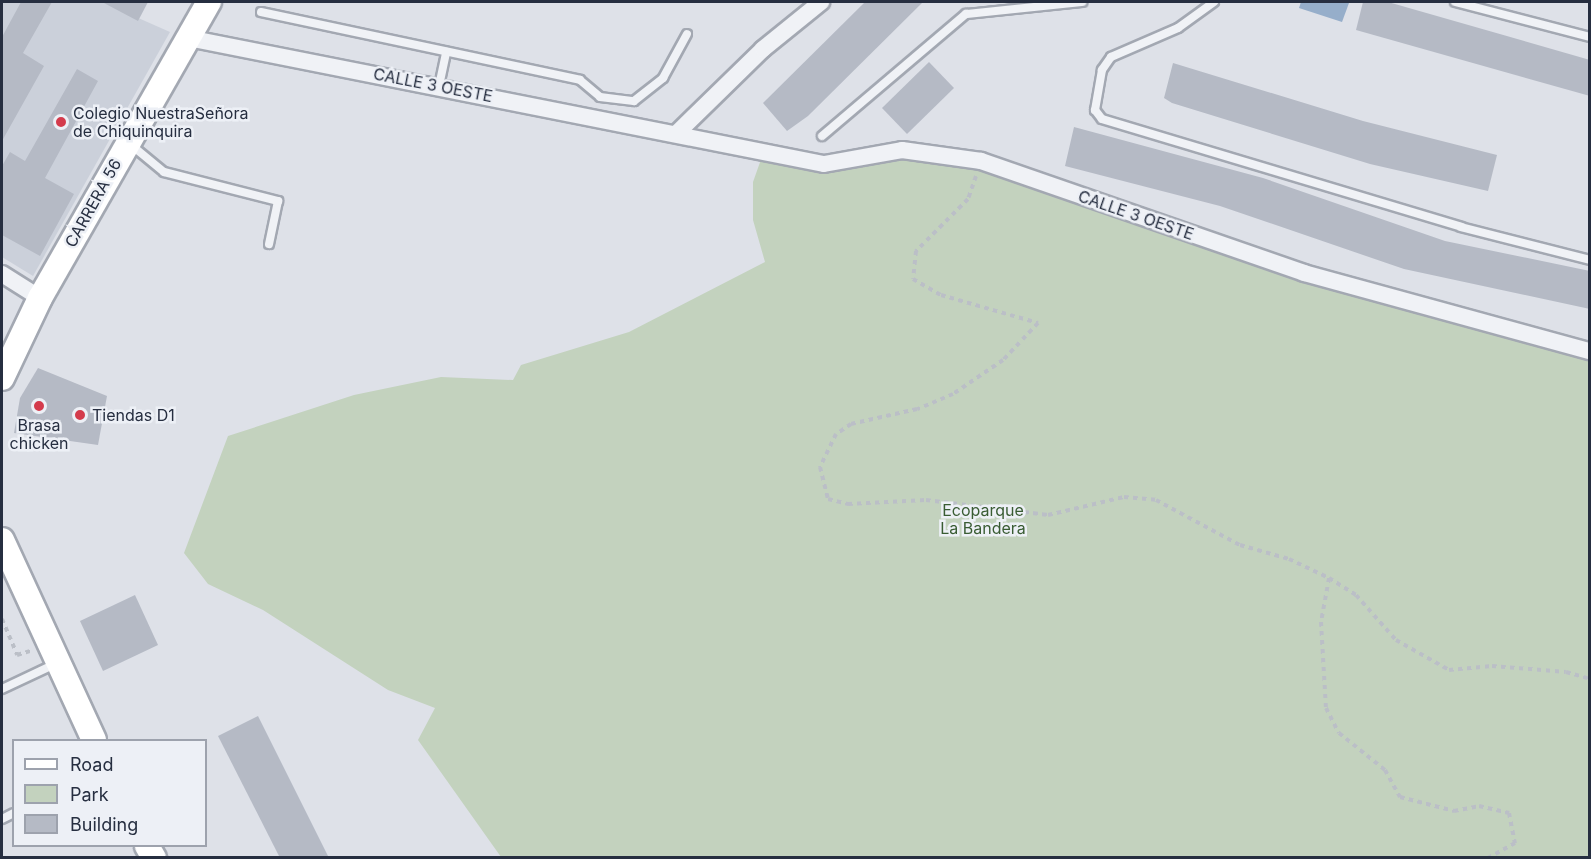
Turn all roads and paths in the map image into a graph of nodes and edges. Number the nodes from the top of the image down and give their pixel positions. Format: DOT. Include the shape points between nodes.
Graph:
graph roads {
  1 [pos="209,2"];
  2 [pos="821,2"];
  3 [pos="1082,2"];
  4 [pos="1214,2"];
  5 [pos="1455,2"];
  6 [pos="261,12"];
  7 [pos="687,34"];
  8 [pos="1590,37"];
  9 [pos="188,38"];
  10 [pos="446,52"];
  11 [pos="439,86"];
  12 [pos="678,132"];
  13 [pos="822,136"];
  14 [pos="127,141"];
  15 [pos="981,161"];
  16 [pos="269,244"];
  17 [pos="1590,260"];
  18 [pos="2,274"];
  19 [pos="40,298"];
  20 [pos="1590,351"];
  21 [pos="2,378"];
  22 [pos="2,540"];
  23 [pos="1329,578"];
  24 [pos="55,664"];
  25 [pos="1590,679"];
  26 [pos="2,689"];
  27 [pos="93,739"];
  28 [pos="1488,858"];
  1 -- 9 [label="street, CARRERA 56"];
  2 -- 12 [label="street" via="763,49"];
  3 -- 13 [label="lane" via="1006,7 957,19"];
  4 -- 17 [label="lane" via="1178,28 1111,57 1102,70 1095,110 1102,119 1461,227"];
  5 -- 8 [label="lane"];
  6 -- 10 [label="lane"];
  7 -- 10 [label="lane" via="663,78 634,101 600,97 580,80"];
  9 -- 11 [label="street, CALLE 3 OESTE"];
  9 -- 14 [label="street, CARRERA 56"];
  10 -- 11 [label="lane"];
  11 -- 12 [label="street, CALLE 3 OESTE"];
  12 -- 15 [label="street, CALLE 3 OESTE" via="825,164 902,150"];
  14 -- 16 [label="lane" via="164,172 279,201"];
  14 -- 19 [label="street, CARRERA 56"];
  15 -- 20 [label="street, CALLE 3 OESTE" via="1304,273"];
  15 -- 23 [label="path" via="968,200 916,251 913,279 932,292 1038,323 1003,360 953,394 917,409 851,424 836,434 820,467 828,500 848,504 926,500 1048,514 1125,497 1156,500 1240,545 1289,559"];
  18 -- 19 [label="street"];
  19 -- 21 [label="street, CARRERA 56"];
  22 -- 24 [label="street"];
  23 -- 25 [label="path" via="1356,595 1396,640 1449,670 1492,666 1566,672"];
  23 -- 28 [label="path" via="1321,622 1326,708 1339,733 1385,770 1400,797 1454,811 1479,806 1509,813 1515,843"];
  24 -- 26 [label="lane"];
  24 -- 27 [label="street"];
}
